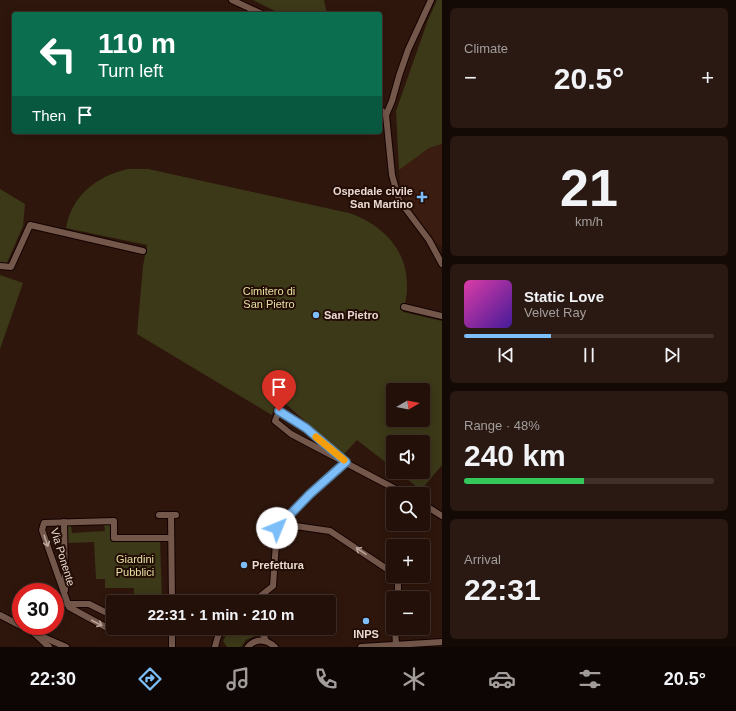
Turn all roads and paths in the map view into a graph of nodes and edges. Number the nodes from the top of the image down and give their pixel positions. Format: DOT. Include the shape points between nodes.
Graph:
graph roads {
  1 [pos="232,0"];
  2 [pos="431,0"];
  3 [pos="258,12"];
  4 [pos="382,111"];
  5 [pos="386,116"];
  6 [pos="143,251"];
  7 [pos="442,264"];
  8 [pos="0,266"];
  9 [pos="404,307"];
  10 [pos="442,316"];
  11 [pos="346,462"];
  12 [pos="392,487"];
  13 [pos="430,508"];
  14 [pos="159,514"];
  15 [pos="442,516"];
  16 [pos="64,522"];
  17 [pos="282,524"];
  18 [pos="171,538"];
  19 [pos="386,568"];
  20 [pos="172,595"];
  21 [pos="262,595"];
  22 [pos="65,596"];
  23 [pos="68,604"];
  24 [pos="106,612"];
  25 [pos="0,615"];
  26 [pos="12,621"];
  27 [pos="106,627"];
  28 [pos="36,635"];
  29 [pos="39,635"];
  30 [pos="172,635"];
  31 [pos="219,635"];
  32 [pos="263,635"];
  33 [pos="395,635"];
  34 [pos="53,641"];
  35 [pos="266,641"];
  36 [pos="442,642"];
  37 [pos="396,645"];
  38 [pos="49,647"];
  39 [pos="62,647"];
  40 [pos="66,647"];
  41 [pos="172,647"];
  42 [pos="215,647"];
  43 [pos="248,647"];
  44 [pos="274,647"];
  45 [pos="361,647"];
  1 -- 3 [label="street"];
  2 -- 5 [label="street" via="408,50"];
  4 -- 5 [label="street"];
  5 -- 7 [label="street" via="392,175 399,200 429,240"];
  6 -- 8 [label="street" via="30,226 11,267"];
  9 -- 10 [label="street"];
  11 -- 11 [label="street" via="291,434 275,421 279,411 306,428"];
  11 -- 12 [label="street"];
  11 -- 17 [label="street" via="310,494"];
  13 -- 15 [label="street"];
  14 -- 18 [label="street" via="174,515"];
  16 -- 18 [label="street, Via Ponente" via="114,521 114,538"];
  16 -- 22 [label="street"];
  16 -- 22 [label="street, Via Ponente, one-way" via="44,523 42,530"];
  19 -- 17 [label="street, one-way" via="330,531"];
  17 -- 21 [label="street" via="277,528 273,586"];
  18 -- 20 [label="street"];
  22 -- 23 [label="street, Via Ponente"];
  23 -- 24 [label="street" via="89,604"];
  23 -- 27 [label="street, Via Ponente, one-way" via="68,607"];
  25 -- 26 [label="street"];
  28 -- 38 [label="street"];
  29 -- 34 [label="street"];
  30 -- 41 [label="street, Via Ponente"];
  31 -- 42 [label="street"];
  32 -- 35 [label="street"];
  33 -- 37 [label="street"];
  34 -- 39 [label="street"];
  34 -- 40 [label="street"];
  35 -- 43 [label="street" via="255,642"];
  35 -- 44 [label="street"];
  36 -- 37 [label="street"];
  37 -- 45 [label="street"];
}
